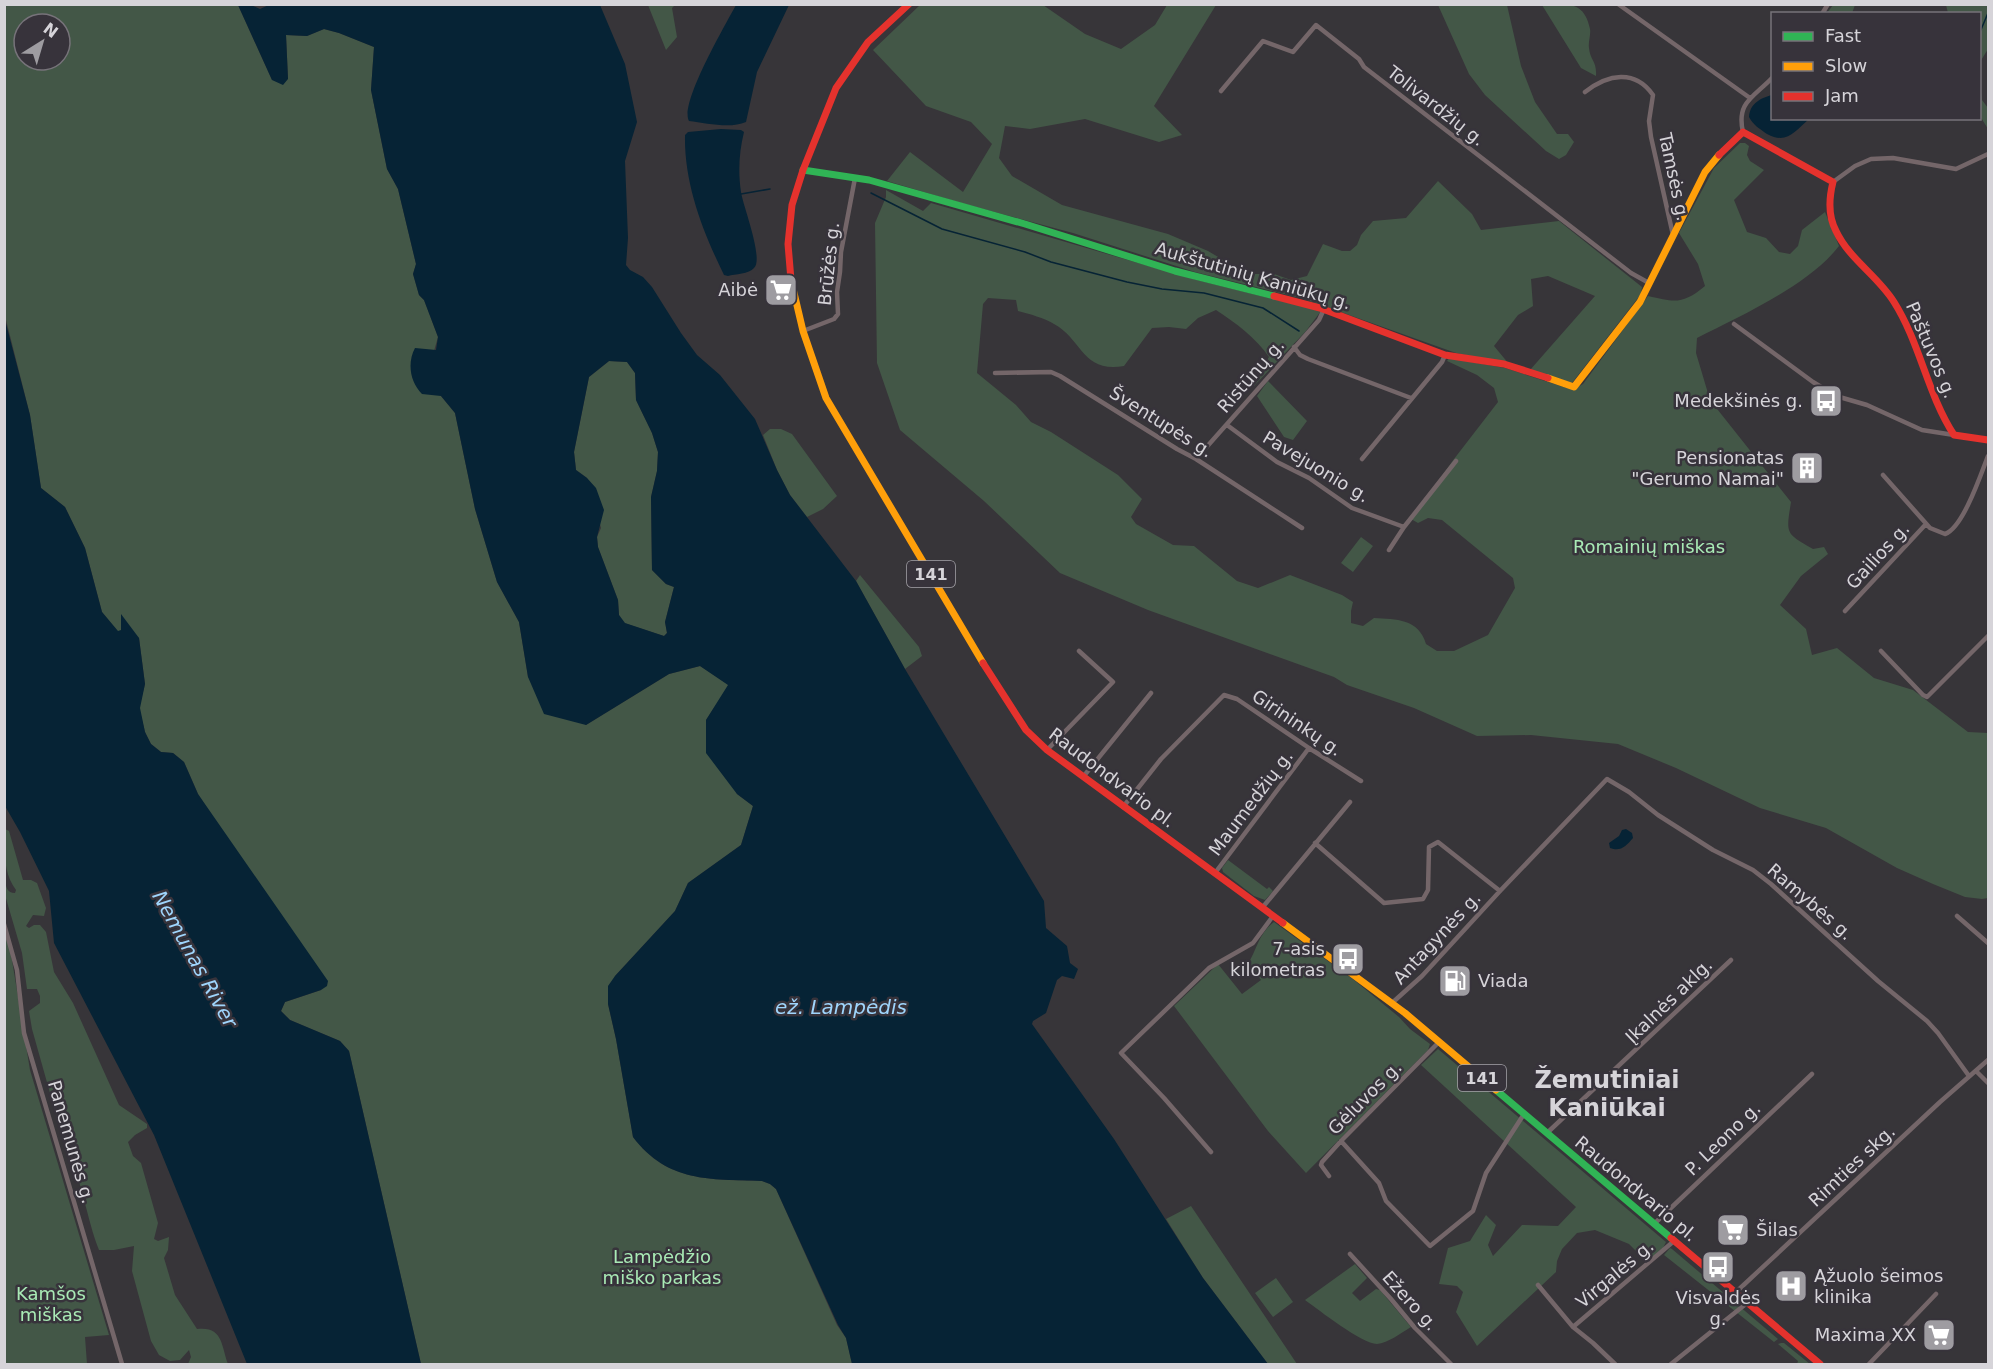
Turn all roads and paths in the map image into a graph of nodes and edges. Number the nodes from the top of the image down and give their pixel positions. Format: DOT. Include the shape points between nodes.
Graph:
graph roads {
  1 [pos="909,4"];
  2 [pos="1618,4"];
  3 [pos="1771,80"];
  4 [pos="1221,92"];
  5 [pos="1585,93"];
  6 [pos="1750,98"];
  7 [pos="1743,132"];
  8 [pos="1989,154"];
  9 [pos="803,170"];
  10 [pos="855,178"];
  11 [pos="1833,182"];
  12 [pos="1673,236"];
  13 [pos="1649,283"];
  14 [pos="1324,309"];
  15 [pos="1734,324"];
  16 [pos="803,331"];
  17 [pos="1294,347"];
  18 [pos="1445,355"];
  19 [pos="995,373"];
  20 [pos="1411,398"];
  21 [pos="1227,425"];
  22 [pos="1954,435"];
  23 [pos="1989,440"];
  24 [pos="1989,456"];
  25 [pos="1196,459"];
  26 [pos="1362,459"];
  27 [pos="1456,461"];
  28 [pos="1883,475"];
  29 [pos="1926,524"];
  30 [pos="1404,527"];
  31 [pos="1302,528"];
  32 [pos="1389,550"];
  33 [pos="1845,611"];
  34 [pos="1989,636"];
  35 [pos="1079,651"];
  36 [pos="1881,651"];
  37 [pos="1151,693"];
  38 [pos="1309,748"];
  39 [pos="1047,750"];
  40 [pos="1083,778"];
  41 [pos="1607,779"];
  42 [pos="1360,781"];
  43 [pos="1350,802"];
  44 [pos="1122,807"];
  45 [pos="1315,843"];
  46 [pos="1215,873"];
  47 [pos="1500,891"];
  48 [pos="1262,908"];
  49 [pos="1273,916"];
  50 [pos="1957,916"];
  51 [pos="4,924"];
  52 [pos="1989,943"];
  53 [pos="1731,960"];
  54 [pos="1392,1003"];
  55 [pos="1439,1042"];
  56 [pos="1989,1060"];
  57 [pos="1976,1071"];
  58 [pos="1812,1074"];
  59 [pos="1969,1076"];
  60 [pos="1989,1083"];
  61 [pos="1524,1114"];
  62 [pos="1546,1133"];
  63 [pos="1341,1141"];
  64 [pos="1211,1152"];
  65 [pos="1329,1176"];
  66 [pos="1654,1224"];
  67 [pos="1674,1241"];
  68 [pos="1350,1254"];
  69 [pos="1538,1285"];
  70 [pos="1735,1293"];
  71 [pos="1936,1294"];
  72 [pos="1747,1303"];
  73 [pos="1573,1327"];
  74 [pos="122,1365"];
  75 [pos="1451,1365"];
  76 [pos="1615,1365"];
  77 [pos="1671,1365"];
  78 [pos="1820,1365"];
  79 [pos="1869,1365"];
  1 -- 9 [label="main road, Raudondvario pl. / 141" via="868,42 836,88"];
  2 -- 6 [label="street"];
  3 -- 6 [label="street"];
  4 -- 13 [label="street, Tolivardžių g." via="1263,41 1293,52 1316,25 1364,67 1616,263"];
  5 -- 12 [label="street, Tamsės g." via="1601,82 1626,77 1641,82 1653,95 1651,137"];
  6 -- 7 [label="street" via="1741,115"];
  7 -- 11 [label="main road"];
  7 -- 12 [label="main road, Aukštutinių Kaniūkų g." via="1705,172"];
  8 -- 11 [label="street" via="1956,169 1893,158 1871,159"];
  9 -- 10 [label="main road, Aukštutinių Kaniūkų g."];
  9 -- 16 [label="main road, Raudondvario pl. / 141" via="792,206 788,244"];
  10 -- 14 [label="main road, Aukštutinių Kaniūkų g." via="1026,224 1175,271"];
  10 -- 16 [label="street, Brūžės g." via="841,252 838,314"];
  11 -- 22 [label="main road, Paštuvos g." via="1830,202 1835,231 1894,301 1944,422"];
  12 -- 13 [label="main road, Aukštutinių Kaniūkų g."];
  13 -- 18 [label="main road, Aukštutinių Kaniūkų g." via="1635,309 1574,387 1504,364"];
  14 -- 17 [label="street, Ristūnų g."];
  14 -- 18 [label="main road, Aukštutinių Kaniūkų g."];
  15 -- 22 [label="street" via="1836,396 1867,405 1922,430"];
  16 -- 39 [label="main road, Raudondvario pl. / 141" via="819,381 845,431 1005,699 1026,730"];
  17 -- 20 [label="street" via="1308,359"];
  17 -- 21 [label="street, Ristūnų g."];
  18 -- 20 [label="street"];
  19 -- 25 [label="street, Šventupės g." via="1051,372"];
  20 -- 26 [label="street"];
  21 -- 25 [label="street, Ristūnų g."];
  21 -- 30 [label="street, Pavejuonio g." via="1277,462 1309,478 1352,508"];
  22 -- 23 [label="main road"];
  24 -- 29 [label="street, Gailios g." via="1972,498 1951,532 1940,534"];
  25 -- 31 [label="street, Šventupės g."];
  27 -- 30 [label="street"];
  28 -- 29 [label="street"];
  29 -- 33 [label="street, Gailios g."];
  30 -- 32 [label="street"];
  34 -- 36 [label="street" via="1927,697"];
  35 -- 39 [label="street" via="1113,681"];
  37 -- 40 [label="street"];
  38 -- 42 [label="street, Girininkų g."];
  38 -- 44 [label="street, Girininkų g." via="1238,699 1224,694 1161,759"];
  38 -- 46 [label="street, Maumedžių g."];
  39 -- 40 [label="main road, Raudondvario pl. / 141"];
  40 -- 44 [label="main road, Raudondvario pl. / 141"];
  41 -- 47 [label="street, Antagynės g."];
  41 -- 59 [label="street, Ramybės g." via="1771,884 1927,1022"];
  43 -- 45 [label="street"];
  44 -- 46 [label="main road, Raudondvario pl. / 141"];
  45 -- 47 [label="street, Antagynės g." via="1384,903 1423,899 1428,890 1429,847 1438,842"];
  45 -- 48 [label="street"];
  46 -- 48 [label="main road, Raudondvario pl. / 141"];
  47 -- 54 [label="street, Antagynės g."];
  48 -- 49 [label="main road, Raudondvario pl. / 141"];
  49 -- 54 [label="main road, Raudondvario pl. / 141"];
  49 -- 64 [label="street" via="1253,943 1209,968 1121,1053"];
  50 -- 52 [label="street"];
  51 -- 74 [label="street, Panemunės g." via="17,970 24,1033"];
  53 -- 62 [label="street, Įkalnės aklg."];
  54 -- 55 [label="main road, Raudondvario pl. / 141"];
  55 -- 61 [label="main road, Raudondvario pl. / 141"];
  55 -- 63 [label="street, Gėluvos g."];
  56 -- 57 [label="street, Rimties skg."];
  57 -- 59 [label="street, Rimties skg."];
  57 -- 60 [label="street"];
  58 -- 66 [label="street, P. Leono g."];
  59 -- 70 [label="street, Rimties skg."];
  61 -- 62 [label="main road, Raudondvario pl. / 141"];
  61 -- 63 [label="street" via="1486,1173 1473,1211 1430,1246 1386,1201 1379,1184"];
  62 -- 66 [label="main road, Raudondvario pl. / 141"];
  63 -- 65 [label="street, Gėluvos g." via="1321,1165"];
  66 -- 67 [label="main road, Raudondvario pl. / 141"];
  67 -- 70 [label="main road, Raudondvario pl. / 141"];
  67 -- 73 [label="street, Virgalės g."];
  68 -- 75 [label="street, Ežero g."];
  69 -- 73 [label="street"];
  70 -- 72 [label="main road, Raudondvario pl. / 141"];
  71 -- 79 [label="street"];
  72 -- 77 [label="street"];
  72 -- 78 [label="main road, Raudondvario pl. / 141"];
  73 -- 76 [label="street"];
}
